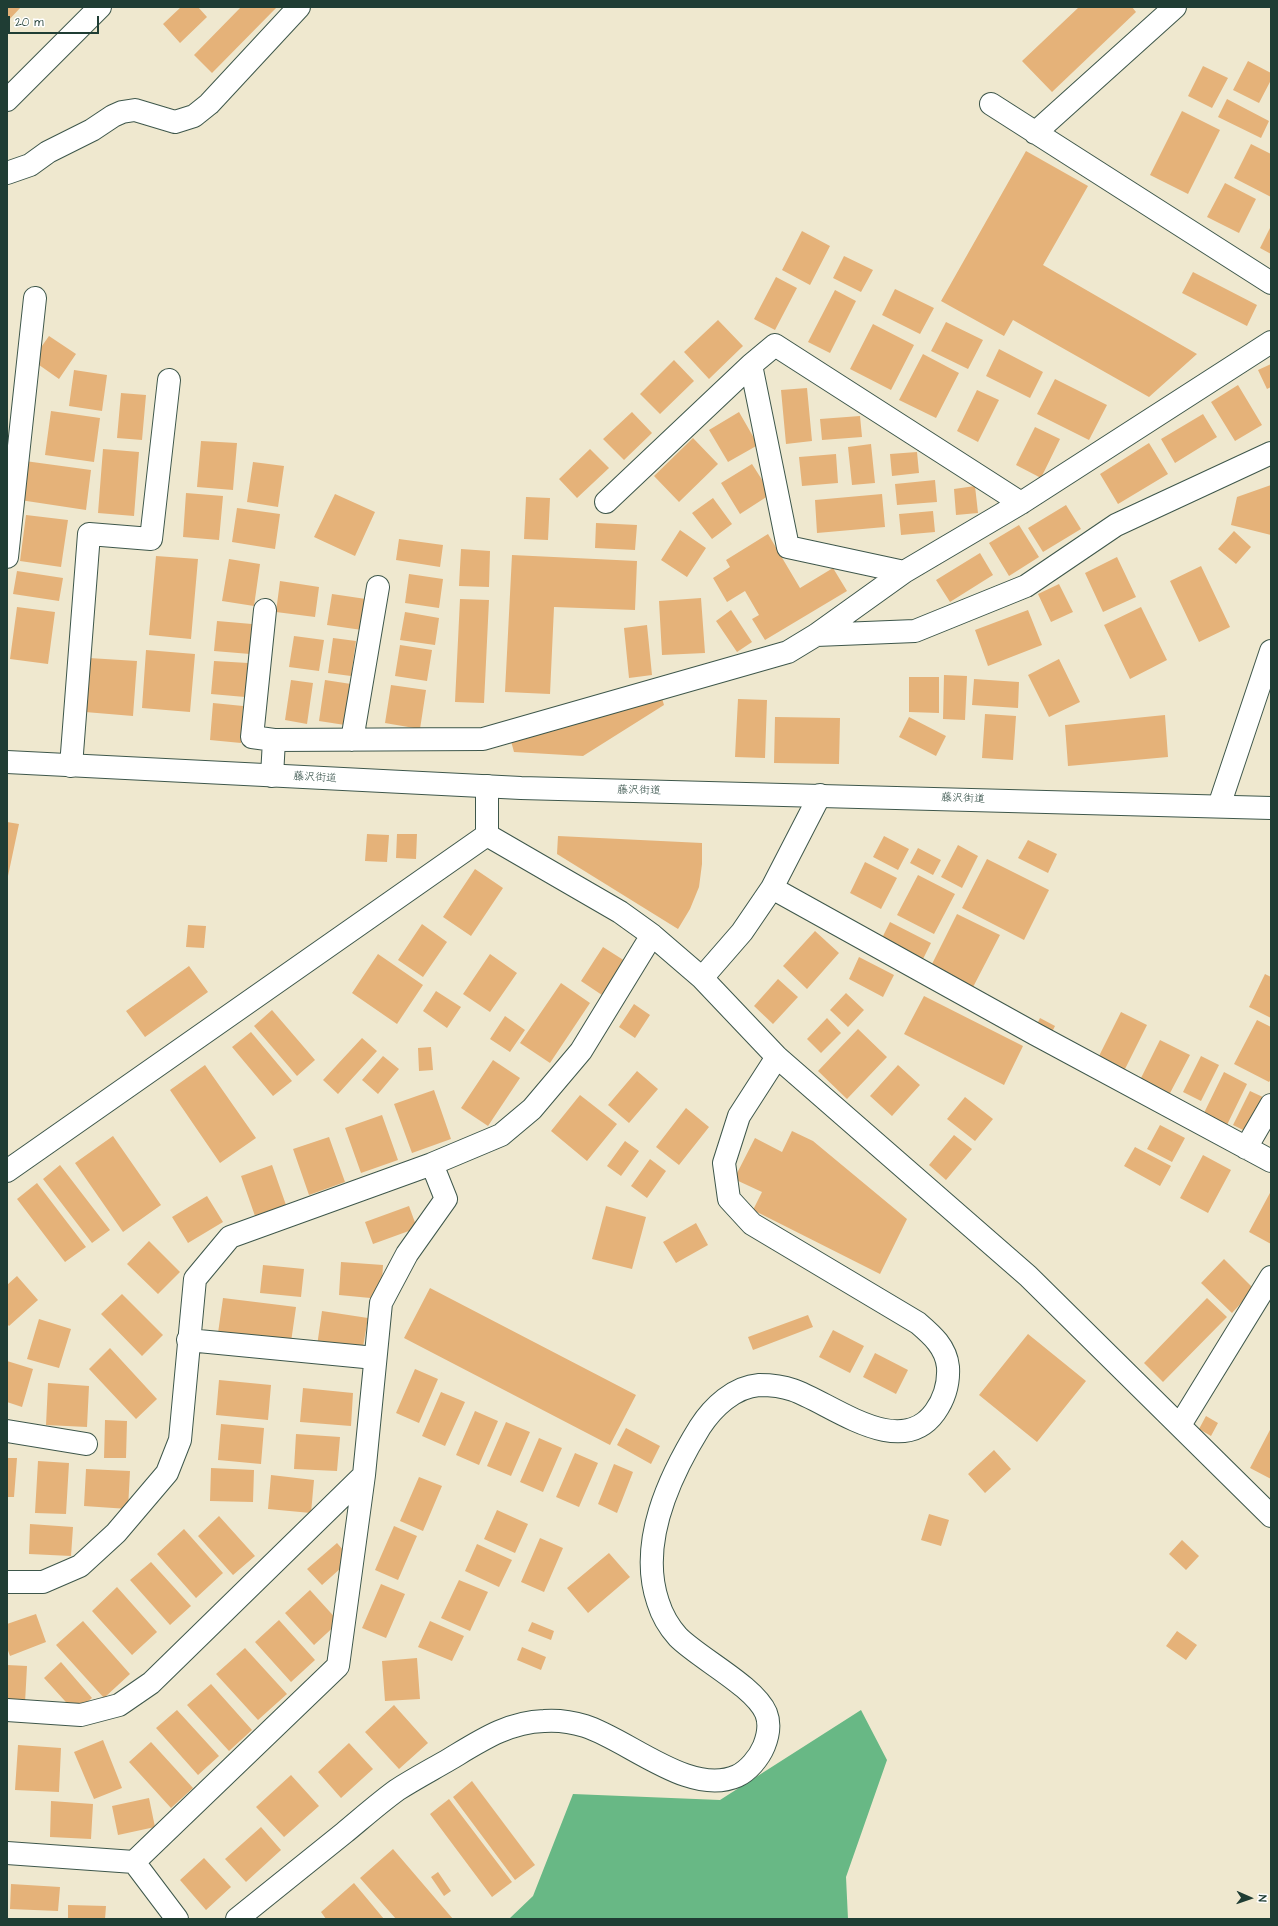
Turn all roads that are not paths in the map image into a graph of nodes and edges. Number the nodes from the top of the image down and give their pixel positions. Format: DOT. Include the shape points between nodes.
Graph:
graph roads {
  1 [pos="100,7"];
  2 [pos="299,7"];
  3 [pos="1175,7"];
  4 [pos="7,100"];
  5 [pos="991,104"];
  6 [pos="1036,133"];
  7 [pos="7,173"];
  8 [pos="1271,283"];
  9 [pos="35,298"];
  10 [pos="1271,342"];
  11 [pos="751,365"];
  12 [pos="168,380"];
  13 [pos="1271,453"];
  14 [pos="606,502"];
  15 [pos="1021,503"];
  16 [pos="7,557"];
  17 [pos="904,572"];
  18 [pos="378,586"];
  19 [pos="264,610"];
  20 [pos="816,635"];
  21 [pos="1271,651"];
  22 [pos="274,740"];
  23 [pos="352,740"];
  24 [pos="7,762"];
  25 [pos="71,766"];
  26 [pos="272,776"];
  27 [pos="487,786"];
  28 [pos="820,795"];
  29 [pos="1218,806"];
  30 [pos="1271,808"];
  31 [pos="487,835"];
  32 [pos="772,888"];
  33 [pos="652,934"];
  34 [pos="702,978"];
  35 [pos="777,1057"];
  36 [pos="1271,1105"];
  37 [pos="1246,1148"];
  38 [pos="1271,1161"];
  39 [pos="432,1164"];
  40 [pos="7,1171"];
  41 [pos="1271,1277"];
  42 [pos="188,1340"];
  43 [pos="375,1358"];
  44 [pos="1180,1425"];
  45 [pos="7,1431"];
  46 [pos="86,1444"];
  47 [pos="364,1475"];
  48 [pos="1271,1516"];
  49 [pos="7,1582"];
  50 [pos="7,1710"];
  51 [pos="7,1853"];
  52 [pos="134,1862"];
  53 [pos="177,1919"];
  54 [pos="237,1919"];
  1 -- 4 [label="main road"];
  2 -- 7 [label="main road" via="209,104 194,116 175,122 135,110 122,112 48,152 30,165"];
  3 -- 6 [label="main road"];
  5 -- 6 [label="main road"];
  6 -- 8 [label="main road"];
  9 -- 16 [label="main road"];
  10 -- 15 [label="main road"];
  11 -- 14 [label="main road"];
  11 -- 15 [label="main road" via="775,345"];
  11 -- 17 [label="main road" via="788,547"];
  12 -- 25 [label="main road" via="151,539 89,534"];
  13 -- 20 [label="main road" via="1116,525 1026,586 929,625 914,631"];
  15 -- 17 [label="main road"];
  17 -- 20 [label="main road"];
  18 -- 23 [label="main road"];
  19 -- 22 [label="main road" via="252,737"];
  20 -- 23 [label="main road" via="788,652 483,739"];
  21 -- 29 [label="main road"];
  22 -- 23 [label="main road"];
  22 -- 26 [label="main road"];
  24 -- 25 [label="main road, 藤沢街道"];
  25 -- 26 [label="main road, 藤沢街道"];
  26 -- 27 [label="main road, 藤沢街道"];
  27 -- 28 [label="main road, 藤沢街道"];
  27 -- 31 [label="main road"];
  28 -- 29 [label="main road, 藤沢街道"];
  28 -- 32 [label="main road"];
  29 -- 30 [label="main road, 藤沢街道"];
  31 -- 33 [label="main road" via="620,912"];
  31 -- 40 [label="main road"];
  32 -- 34 [label="main road" via="742,932"];
  32 -- 37 [label="main road"];
  33 -- 34 [label="main road"];
  33 -- 39 [label="main road" via="581,1051 532,1109 501,1135"];
  34 -- 35 [label="main road"];
  35 -- 44 [label="main road" via="1028,1276"];
  35 -- 54 [label="main road" via="739,1116 724,1163 729,1199 752,1224 918,1324 935,1337 947,1358 948,1377 944,1399 931,1418 912,1429 891,1431 874,1429 795,1390 776,1385 754,1386 733,1394 716,1406 678,1464 654,1536 652,1560 657,1599 665,1620 678,1637 759,1701 768,1716 768,1733 763,1749 752,1765 737,1776 721,1780 702,1780 683,1775 586,1726 546,1720 513,1726 494,1733 395,1792"];
  36 -- 37 [label="main road"];
  37 -- 38 [label="main road"];
  39 -- 42 [label="main road" via="230,1238 195,1279"];
  39 -- 43 [label="main road" via="446,1199 407,1254 381,1304"];
  41 -- 44 [label="main road"];
  42 -- 43 [label="main road"];
  42 -- 49 [label="main road" via="180,1440 167,1473 116,1533 80,1566 43,1582"];
  43 -- 47 [label="main road"];
  44 -- 48 [label="main road"];
  45 -- 46 [label="main road"];
  47 -- 50 [label="main road" via="151,1683 119,1705 81,1715"];
  47 -- 52 [label="main road" via="338,1666"];
  51 -- 52 [label="main road"];
  52 -- 53 [label="main road"];
}
